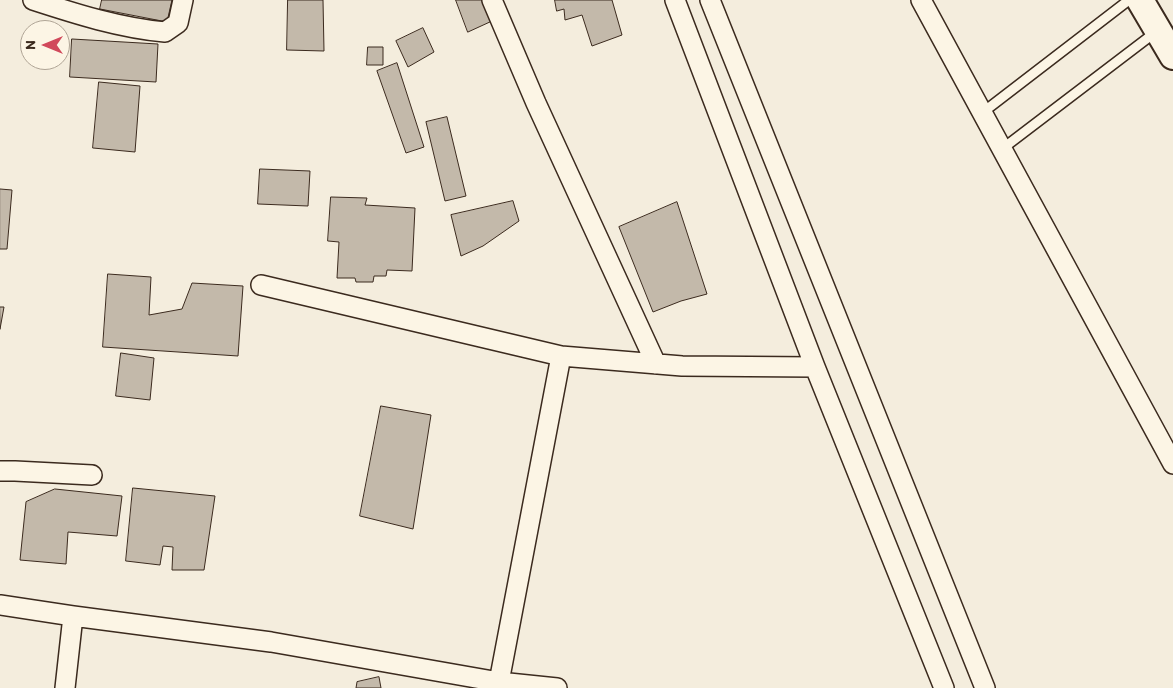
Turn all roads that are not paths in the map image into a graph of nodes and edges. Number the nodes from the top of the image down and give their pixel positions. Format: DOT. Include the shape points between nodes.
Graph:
graph roads {
  1 [pos="33,0"];
  2 [pos="183,0"];
  3 [pos="492,0"];
  4 [pos="675,0"];
  5 [pos="710,0"];
  6 [pos="921,0"];
  7 [pos="1128,0"];
  8 [pos="1140,0"];
  9 [pos="1158,30"];
  10 [pos="1173,56"];
  11 [pos="982,113"];
  12 [pos="1002,149"];
  13 [pos="261,285"];
  14 [pos="561,356"];
  15 [pos="656,364"];
  16 [pos="815,367"];
  17 [pos="1173,464"];
  18 [pos="0,471"];
  19 [pos="92,475"];
  20 [pos="0,605"];
  21 [pos="73,616"];
  22 [pos="499,682"];
  23 [pos="65,688"];
  24 [pos="557,688"];
  25 [pos="944,688"];
  26 [pos="985,688"];
  1 -- 2 [label="street" via="69,12 165,32 178,23"];
  3 -- 15 [label="street"];
  4 -- 16 [label="street"];
  5 -- 26 [label="street"];
  6 -- 11 [label="street"];
  7 -- 11 [label="lane"];
  8 -- 9 [label="main road"];
  9 -- 10 [label="main road"];
  9 -- 12 [label="lane"];
  11 -- 12 [label="street"];
  12 -- 17 [label="street"];
  13 -- 14 [label="street"];
  14 -- 15 [label="street"];
  14 -- 22 [label="street"];
  15 -- 16 [label="street"];
  16 -- 25 [label="street"];
  18 -- 19 [label="street"];
  20 -- 21 [label="street"];
  21 -- 22 [label="street" via="271,642"];
  21 -- 23 [label="street"];
  22 -- 24 [label="street"];
}
